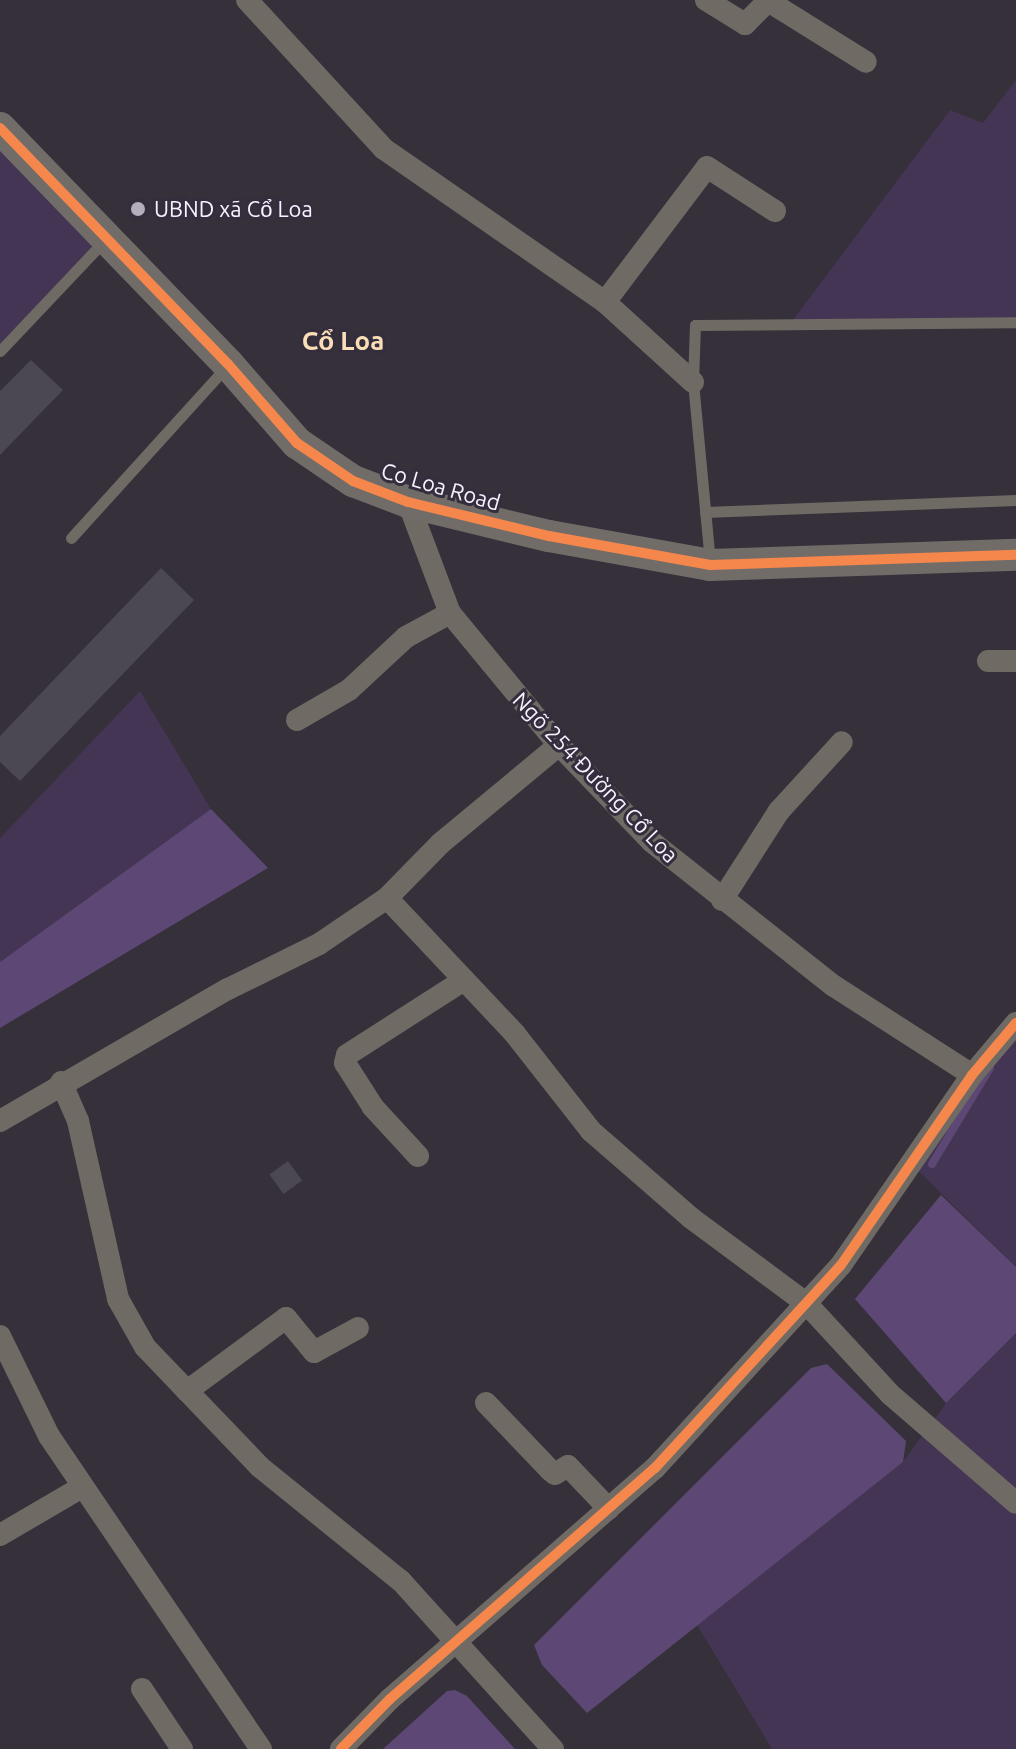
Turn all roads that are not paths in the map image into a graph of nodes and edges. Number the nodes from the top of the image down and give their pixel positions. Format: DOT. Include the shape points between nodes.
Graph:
graph roads {
  1 [pos="247,0"];
  2 [pos="706,0"];
  3 [pos="866,62"];
  4 [pos="0,128"];
  5 [pos="775,211"];
  6 [pos="107,239"];
  7 [pos="605,302"];
  8 [pos="1016,322"];
  9 [pos="0,351"];
  10 [pos="228,364"];
  11 [pos="693,382"];
  12 [pos="1016,500"];
  13 [pos="408,502"];
  14 [pos="705,512"];
  15 [pos="71,538"];
  16 [pos="1016,555"];
  17 [pos="710,565"];
  18 [pos="450,613"];
  19 [pos="988,661"];
  20 [pos="1016,661"];
  21 [pos="297,720"];
  22 [pos="842,742"];
  23 [pos="559,745"];
  24 [pos="387,898"];
  25 [pos="722,900"];
  26 [pos="464,980"];
  27 [pos="1016,1023"];
  28 [pos="972,1075"];
  29 [pos="61,1082"];
  30 [pos="0,1121"];
  31 [pos="418,1156"];
  32 [pos="806,1303"];
  33 [pos="358,1328"];
  34 [pos="0,1336"];
  35 [pos="187,1391"];
  36 [pos="486,1403"];
  37 [pos="82,1487"];
  38 [pos="1016,1503"];
  39 [pos="609,1509"];
  40 [pos="0,1535"];
  41 [pos="454,1644"];
  42 [pos="142,1689"];
  43 [pos="182,1749"];
  44 [pos="261,1749"];
  45 [pos="341,1749"];
  46 [pos="553,1749"];
  1 -- 7 [label="street" via="384,149"];
  2 -- 3 [label="street" via="745,24 768,1"];
  4 -- 6 [label="street, Co Loa Road"];
  5 -- 7 [label="street" via="707,167"];
  6 -- 9 [label="lane"];
  6 -- 10 [label="street, Co Loa Road"];
  7 -- 11 [label="street"];
  8 -- 11 [label="lane" via="695,325"];
  10 -- 13 [label="street, Co Loa Road" via="322,464"];
  10 -- 15 [label="lane"];
  11 -- 14 [label="lane"];
  12 -- 14 [label="lane"];
  13 -- 17 [label="street, Co Loa Road" via="549,536"];
  13 -- 18 [label="street, Ngõ 254 Đường Cổ Loa"];
  14 -- 17 [label="lane"];
  16 -- 17 [label="street, Co Loa Road"];
  18 -- 21 [label="street" via="406,637 349,690"];
  18 -- 23 [label="street, Ngõ 254 Đường Cổ Loa"];
  19 -- 20 [label="street"];
  22 -- 25 [label="street" via="779,811"];
  23 -- 24 [label="street" via="441,843"];
  23 -- 25 [label="street, Ngõ 254 Đường Cổ Loa" via="652,842"];
  24 -- 26 [label="street"];
  24 -- 29 [label="street" via="319,944"];
  25 -- 28 [label="street, Ngõ 254 Đường Cổ Loa" via="834,986"];
  26 -- 31 [label="street" via="347,1055 345,1063 373,1107"];
  26 -- 32 [label="street" via="591,1131 691,1218"];
  27 -- 28 [label="street"];
  28 -- 32 [label="street" via="841,1265"];
  29 -- 30 [label="street"];
  29 -- 35 [label="street" via="78,1121 118,1299 145,1347"];
  32 -- 38 [label="street" via="891,1395"];
  32 -- 39 [label="street" via="655,1468"];
  33 -- 35 [label="street" via="314,1352 286,1318"];
  34 -- 37 [label="street" via="49,1436"];
  35 -- 41 [label="street" via="260,1467 401,1581"];
  36 -- 39 [label="street" via="550,1470 555,1474 568,1466"];
  37 -- 40 [label="street"];
  37 -- 44 [label="street"];
  39 -- 41 [label="street"];
  41 -- 45 [label="street"];
  41 -- 46 [label="street"];
  42 -- 43 [label="street"];
}
